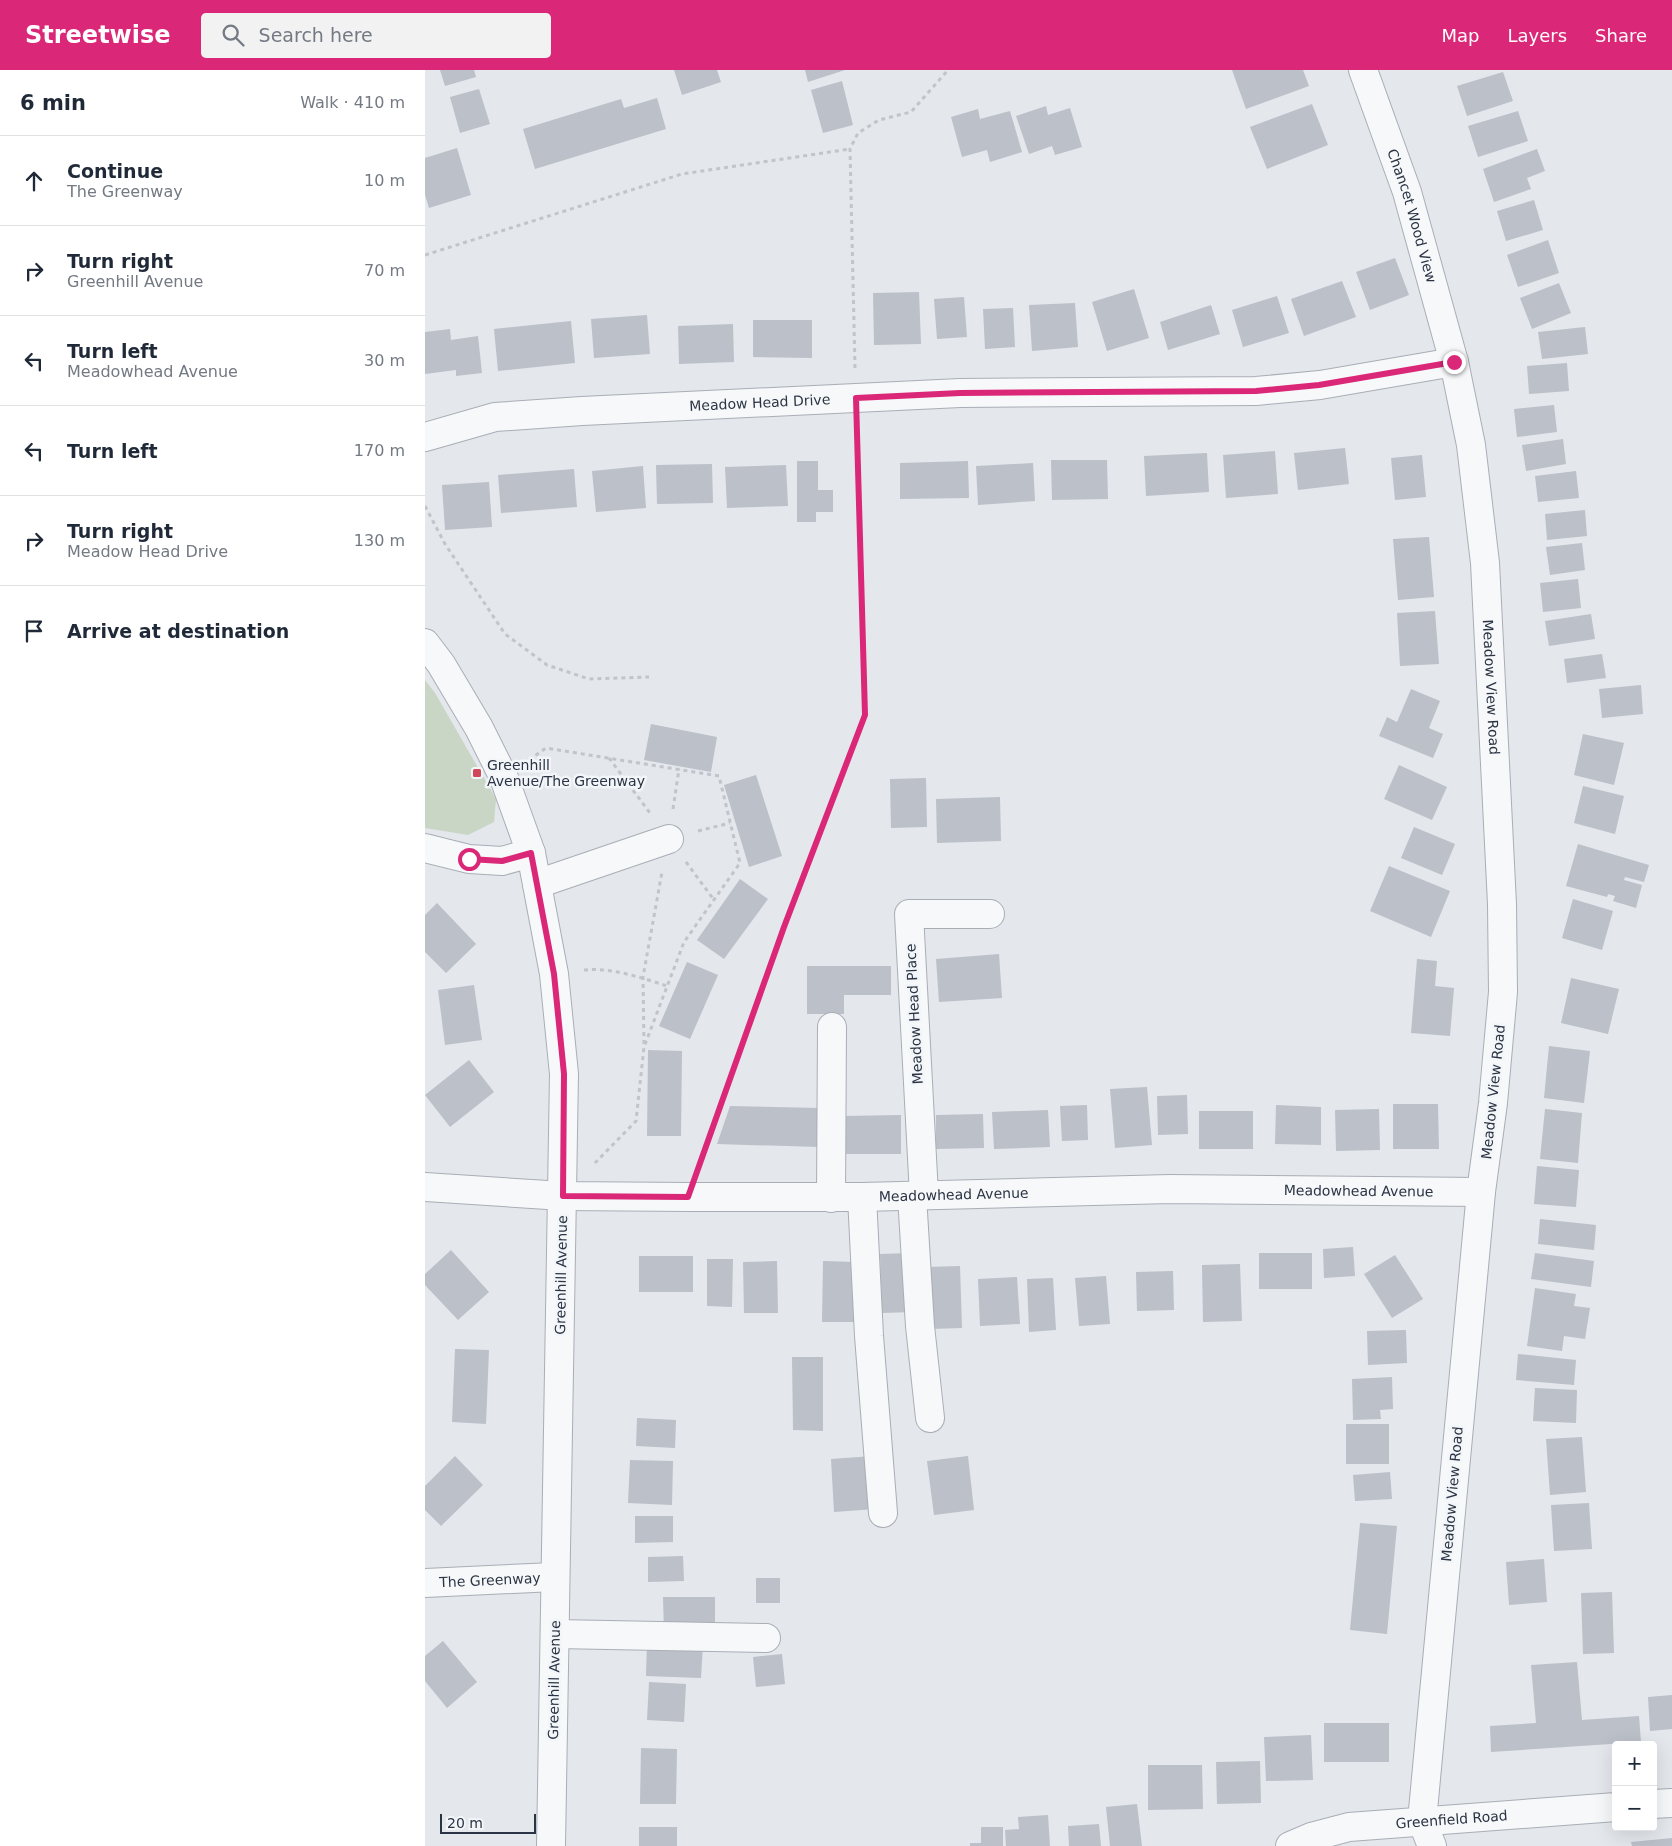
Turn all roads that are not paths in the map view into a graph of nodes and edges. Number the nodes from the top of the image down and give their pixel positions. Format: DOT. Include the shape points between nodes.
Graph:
graph roads {
  1 [pos="1363,70"];
  2 [pos="1454,362"];
  3 [pos="425,437"];
  4 [pos="425,643"];
  5 [pos="669,839"];
  6 [pos="425,848"];
  7 [pos="531,853"];
  8 [pos="537,884"];
  9 [pos="990,914"];
  10 [pos="832,1026"];
  11 [pos="425,1187"];
  12 [pos="1481,1192"];
  13 [pos="563,1196"];
  14 [pos="918,1196"];
  15 [pos="862,1197"];
  16 [pos="831,1198"];
  17 [pos="929,1418"];
  18 [pos="883,1513"];
  19 [pos="555,1577"];
  20 [pos="425,1583"];
  21 [pos="556,1634"];
  22 [pos="766,1638"];
  23 [pos="1672,1803"];
  24 [pos="1657,1804"];
  25 [pos="1612,1807"];
  26 [pos="1422,1821"];
  27 [pos="551,1846"];
  28 [pos="1290,1846"];
  29 [pos="1432,1846"];
  1 -- 2 [label="street, Chancet Wood View" via="1407,192"];
  2 -- 3 [label="street, Meadow Head Drive" via="1319,385 1256,391 960,393 495,417"];
  2 -- 12 [label="street, Meadow View Road" via="1471,445 1485,563 1502,904 1503,992"];
  4 -- 7 [label="street, Greenhill Avenue" via="475,720 504,778"];
  5 -- 8 [label="street"];
  6 -- 7 [label="street" via="469,859 502,861"];
  7 -- 8 [label="street, Greenhill Avenue"];
  8 -- 13 [label="street, Greenhill Avenue" via="554,974 564,1074"];
  9 -- 14 [label="street, Meadow Head Place" via="909,914"];
  10 -- 16 [label="street"];
  11 -- 13 [label="street, Meadowhead Avenue"];
  12 -- 14 [label="street, Meadowhead Avenue" via="1170,1189"];
  12 -- 26 [label="street, Meadow View Road"];
  13 -- 16 [label="street, Meadowhead Avenue"];
  13 -- 19 [label="street, Greenhill Avenue"];
  14 -- 15 [label="street, Meadowhead Avenue"];
  14 -- 17 [label="street" via="920,1326"];
  15 -- 16 [label="street, Meadowhead Avenue"];
  15 -- 18 [label="street"];
  19 -- 20 [label="street, The Greenway"];
  19 -- 21 [label="street, Greenhill Avenue"];
  21 -- 22 [label="street"];
  21 -- 27 [label="street, Greenhill Avenue"];
  23 -- 24 [label="street"];
  25 -- 26 [label="street, Greenfield Road"];
  26 -- 28 [label="street, Greenfield Road" via="1349,1827"];
  26 -- 29 [label="street"];
}
